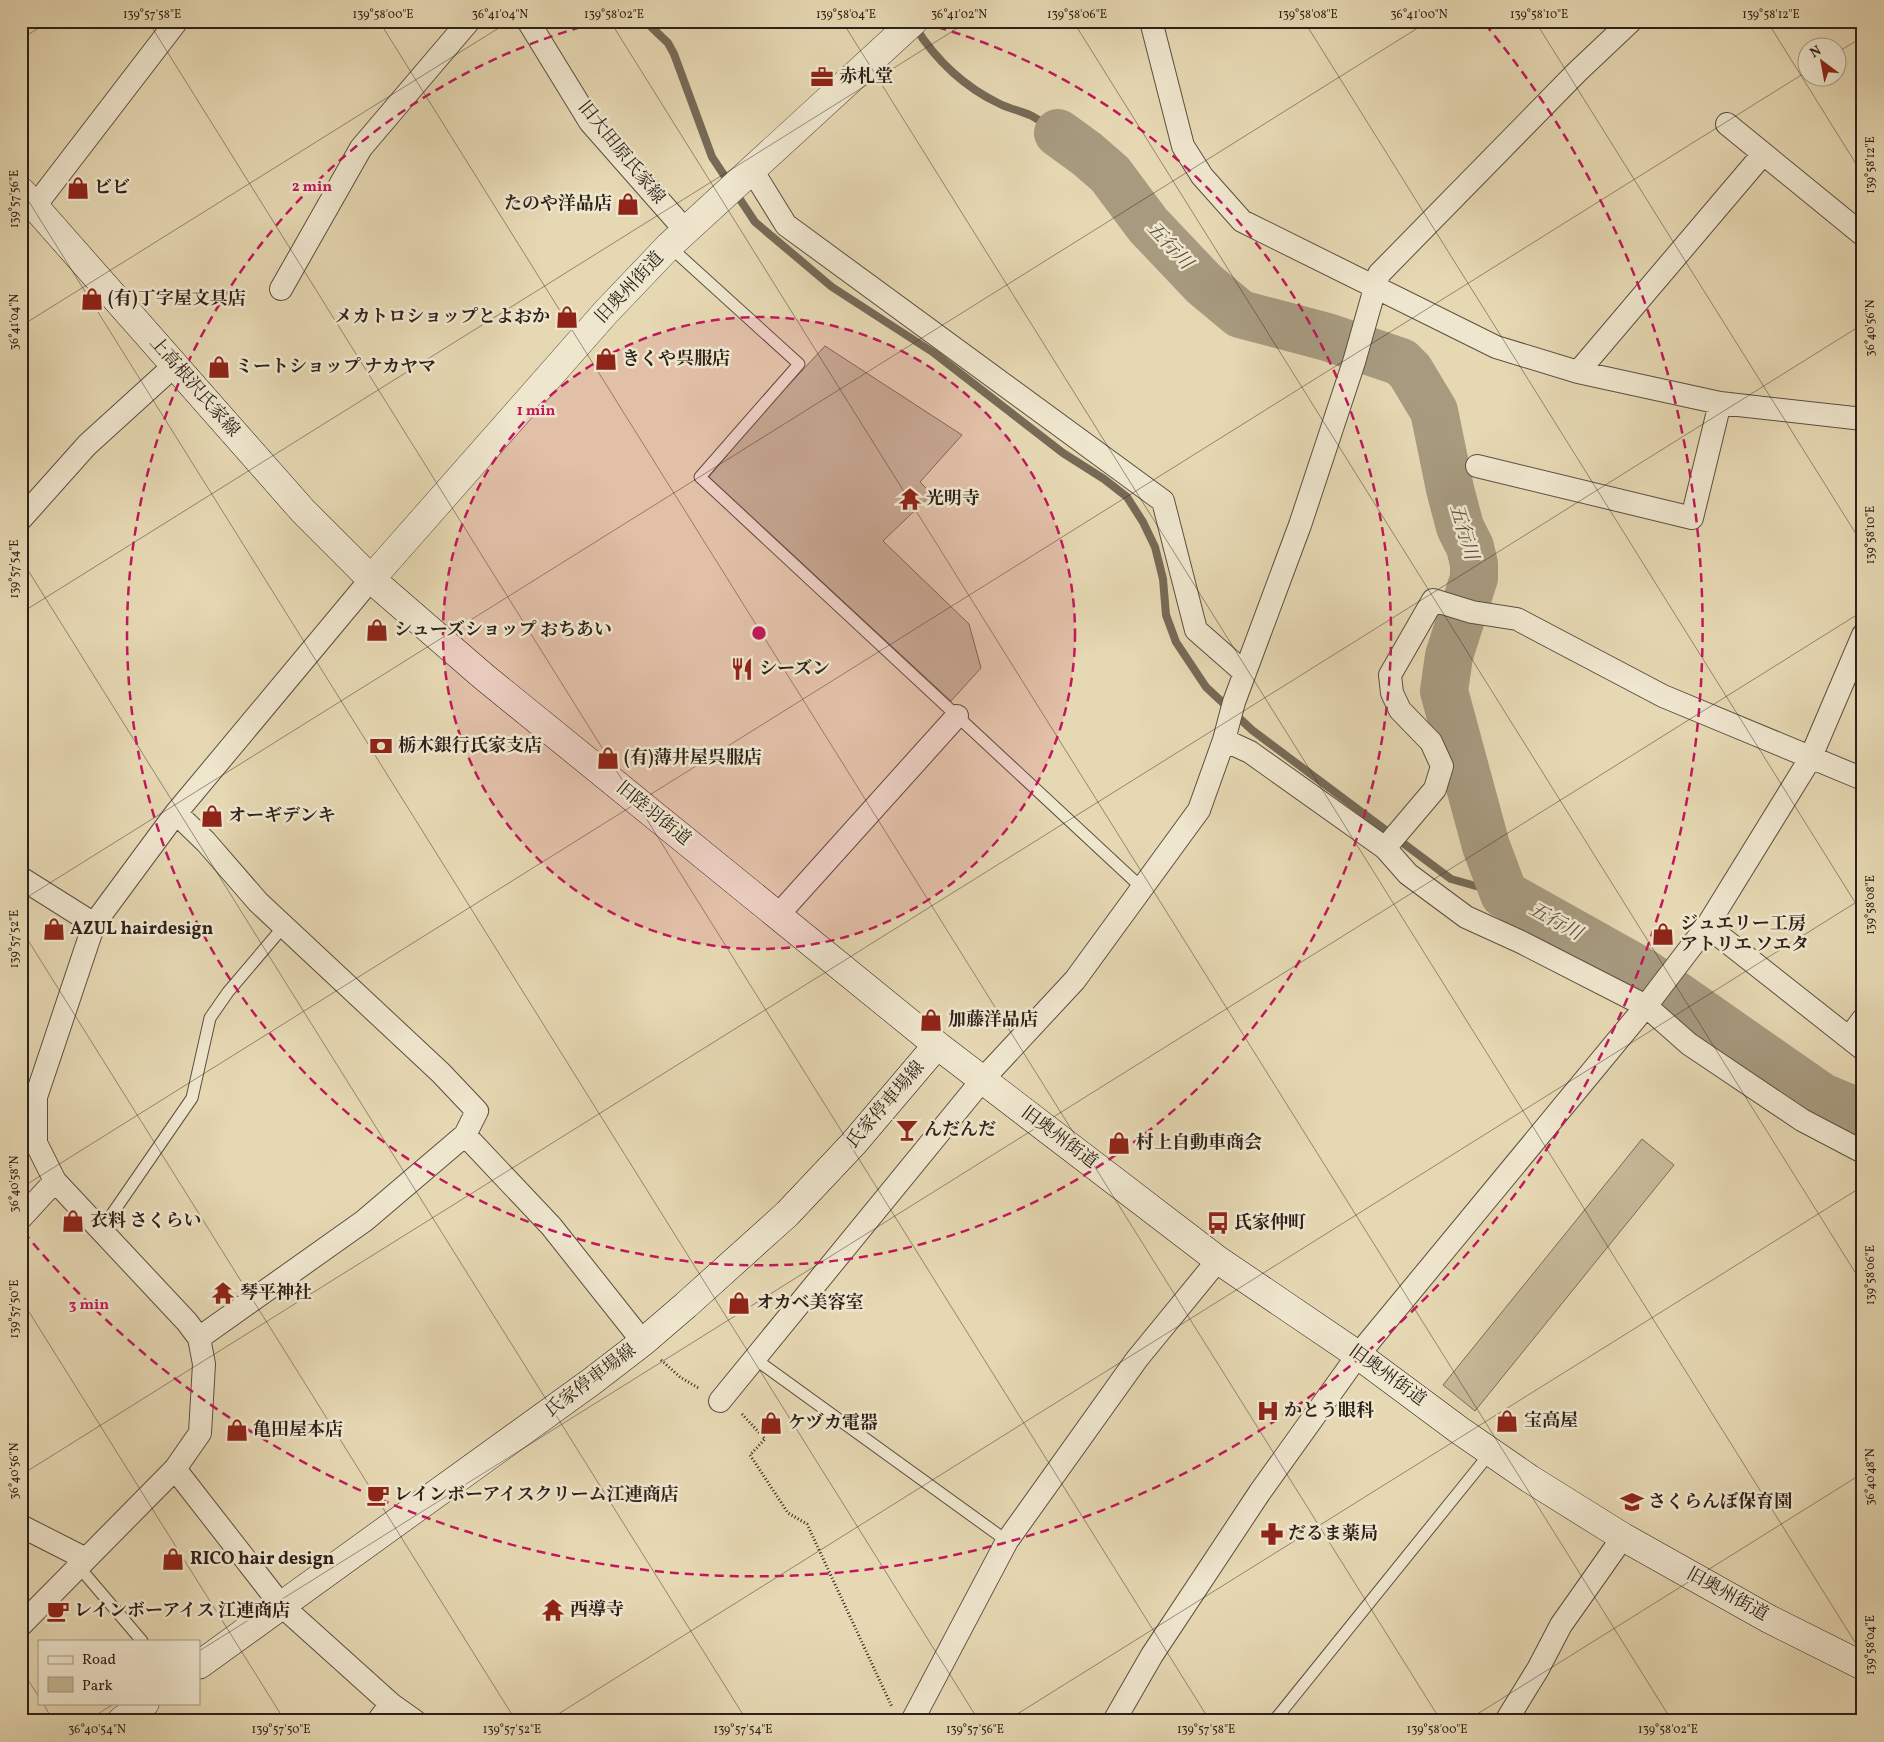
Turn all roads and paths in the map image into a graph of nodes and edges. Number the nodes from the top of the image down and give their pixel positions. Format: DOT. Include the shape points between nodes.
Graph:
graph roads {
  1 [pos="177,21"];
  2 [pos="469,21"];
  3 [pos="528,21"];
  4 [pos="1151,21"];
  5 [pos="1631,21"];
  6 [pos="908,26"];
  7 [pos="1727,124"];
  8 [pos="1763,154"];
  9 [pos="752,170"];
  10 [pos="28,198"];
  11 [pos="1863,235"];
  12 [pos="677,239"];
  13 [pos="1376,288"];
  14 [pos="281,289"];
  15 [pos="175,365"];
  16 [pos="1578,372"];
  17 [pos="1720,403"];
  18 [pos="1863,419"];
  19 [pos="1477,466"];
  20 [pos="21,519"];
  21 [pos="371,579"];
  22 [pos="1863,635"];
  23 [pos="1245,673"];
  24 [pos="957,716"];
  25 [pos="1229,722"];
  26 [pos="1810,759"];
  27 [pos="1863,779"];
  28 [pos="176,813"];
  29 [pos="1394,837"];
  30 [pos="21,878"];
  31 [pos="1142,888"];
  32 [pos="778,915"];
  33 [pos="94,924"];
  34 [pos="284,926"];
  35 [pos="1707,926"];
  36 [pos="1650,1001"];
  37 [pos="1863,1019"];
  38 [pos="1856,1044"];
  39 [pos="937,1045"];
  40 [pos="983,1080"];
  41 [pos="465,1135"];
  42 [pos="29,1140"];
  43 [pos="1863,1152"];
  44 [pos="55,1181"];
  45 [pos="21,1218"];
  46 [pos="101,1230"];
  47 [pos="1218,1260"];
  48 [pos="199,1338"];
  49 [pos="643,1342"];
  50 [pos="1358,1355"];
  51 [pos="755,1359"];
  52 [pos="720,1401"];
  53 [pos="1491,1452"];
  54 [pos="175,1469"];
  55 [pos="21,1526"];
  56 [pos="1623,1537"];
  57 [pos="1007,1541"];
  58 [pos="82,1563"];
  59 [pos="281,1605"];
  60 [pos="21,1625"];
  61 [pos="141,1640"];
  62 [pos="200,1664"];
  63 [pos="1863,1666"];
  64 [pos="144,1704"];
  65 [pos="384,1712"];
  66 [pos="903,1716"];
  67 [pos="121,1721"];
  68 [pos="415,1721"];
  69 [pos="1114,1721"];
  70 [pos="1274,1721"];
  71 [pos="1506,1721"];
  1 -- 10 [label="street"];
  2 -- 14 [label="street" via="361,148"];
  3 -- 12 [label="street, 旧大田原氏家線" via="590,122"];
  4 -- 13 [label="street" via="1183,146 1202,176 1242,221"];
  5 -- 13 [label="street" via="1379,274"];
  6 -- 9 [label="main road, 旧奥州街道"];
  7 -- 8 [label="street"];
  8 -- 11 [label="street"];
  8 -- 16 [label="street"];
  9 -- 12 [label="main road, 旧奥州街道"];
  9 -- 23 [label="street" via="786,225 1163,501 1196,630"];
  10 -- 15 [label="main road, 上高根沢氏家線"];
  12 -- 21 [label="main road, 旧奥州街道" via="600,319"];
  12 -- 24 [label="lane" via="799,364 700,477"];
  13 -- 16 [label="street" via="1496,348"];
  13 -- 23 [label="street" via="1300,525"];
  15 -- 20 [label="street" via="87,445"];
  15 -- 21 [label="main road, 上高根沢氏家線" via="303,511"];
  16 -- 17 [label="street"];
  17 -- 18 [label="street"];
  17 -- 19 [label="street" via="1692,518"];
  21 -- 28 [label="street"];
  21 -- 32 [label="main road, 旧陸羽街道" via="483,676"];
  22 -- 26 [label="street"];
  23 -- 25 [label="street"];
  24 -- 31 [label="lane"];
  24 -- 32 [label="street"];
  25 -- 29 [label="street" via="1250,752"];
  25 -- 31 [label="street" via="1199,810"];
  26 -- 27 [label="street"];
  26 -- 29 [label="street" via="1663,696 1517,619 1472,612 1433,600 1390,675 1392,693 1400,710 1431,742 1442,766 1435,789"];
  26 -- 35 [label="street"];
  28 -- 33 [label="street"];
  28 -- 34 [label="street"];
  29 -- 36 [label="street" via="1408,874 1466,917"];
  30 -- 33 [label="street"];
  31 -- 40 [label="street" via="1075,980"];
  32 -- 39 [label="main road, 旧陸羽街道"];
  33 -- 42 [label="street" via="36,1097"];
  34 -- 41 [label="street" via="441,1073 477,1111"];
  34 -- 46 [label="lane" via="210,1018 192,1098"];
  35 -- 36 [label="street"];
  35 -- 38 [label="street"];
  36 -- 43 [label="street" via="1689,1044 1802,1120"];
  36 -- 50 [label="street"];
  37 -- 38 [label="street"];
  39 -- 40 [label="main road, 旧奥州街道"];
  39 -- 49 [label="main road, 氏家停車場線" via="853,1144 787,1214"];
  40 -- 47 [label="main road, 旧奥州街道"];
  40 -- 51 [label="street"];
  41 -- 48 [label="street" via="364,1221"];
  41 -- 49 [label="street" via="551,1226"];
  42 -- 44 [label="street"];
  44 -- 45 [label="street"];
  44 -- 46 [label="street"];
  46 -- 48 [label="street"];
  47 -- 50 [label="main road, 旧奥州街道"];
  47 -- 57 [label="street" via="1137,1359"];
  48 -- 54 [label="street" via="204,1364 200,1433"];
  49 -- 52 [label="path" via="680,1377"];
  49 -- 59 [label="main road, 氏家停車場線"];
  50 -- 53 [label="main road, 旧奥州街道"];
  50 -- 69 [label="street" via="1260,1492 1152,1655"];
  51 -- 52 [label="street"];
  51 -- 57 [label="lane"];
  52 -- 66 [label="path" via="742,1414 765,1439 750,1455 788,1512 807,1524"];
  53 -- 56 [label="main road, 旧奥州街道"];
  53 -- 70 [label="lane"];
  54 -- 58 [label="street"];
  54 -- 59 [label="street"];
  55 -- 58 [label="street"];
  56 -- 63 [label="main road, 旧奥州街道" via="1769,1619"];
  56 -- 71 [label="street" via="1561,1625"];
  57 -- 66 [label="street"];
  58 -- 60 [label="street"];
  58 -- 61 [label="lane"];
  59 -- 62 [label="main road, 氏家停車場線"];
  59 -- 65 [label="street"];
  64 -- 67 [label="main road"];
  65 -- 68 [label="street"];
}
